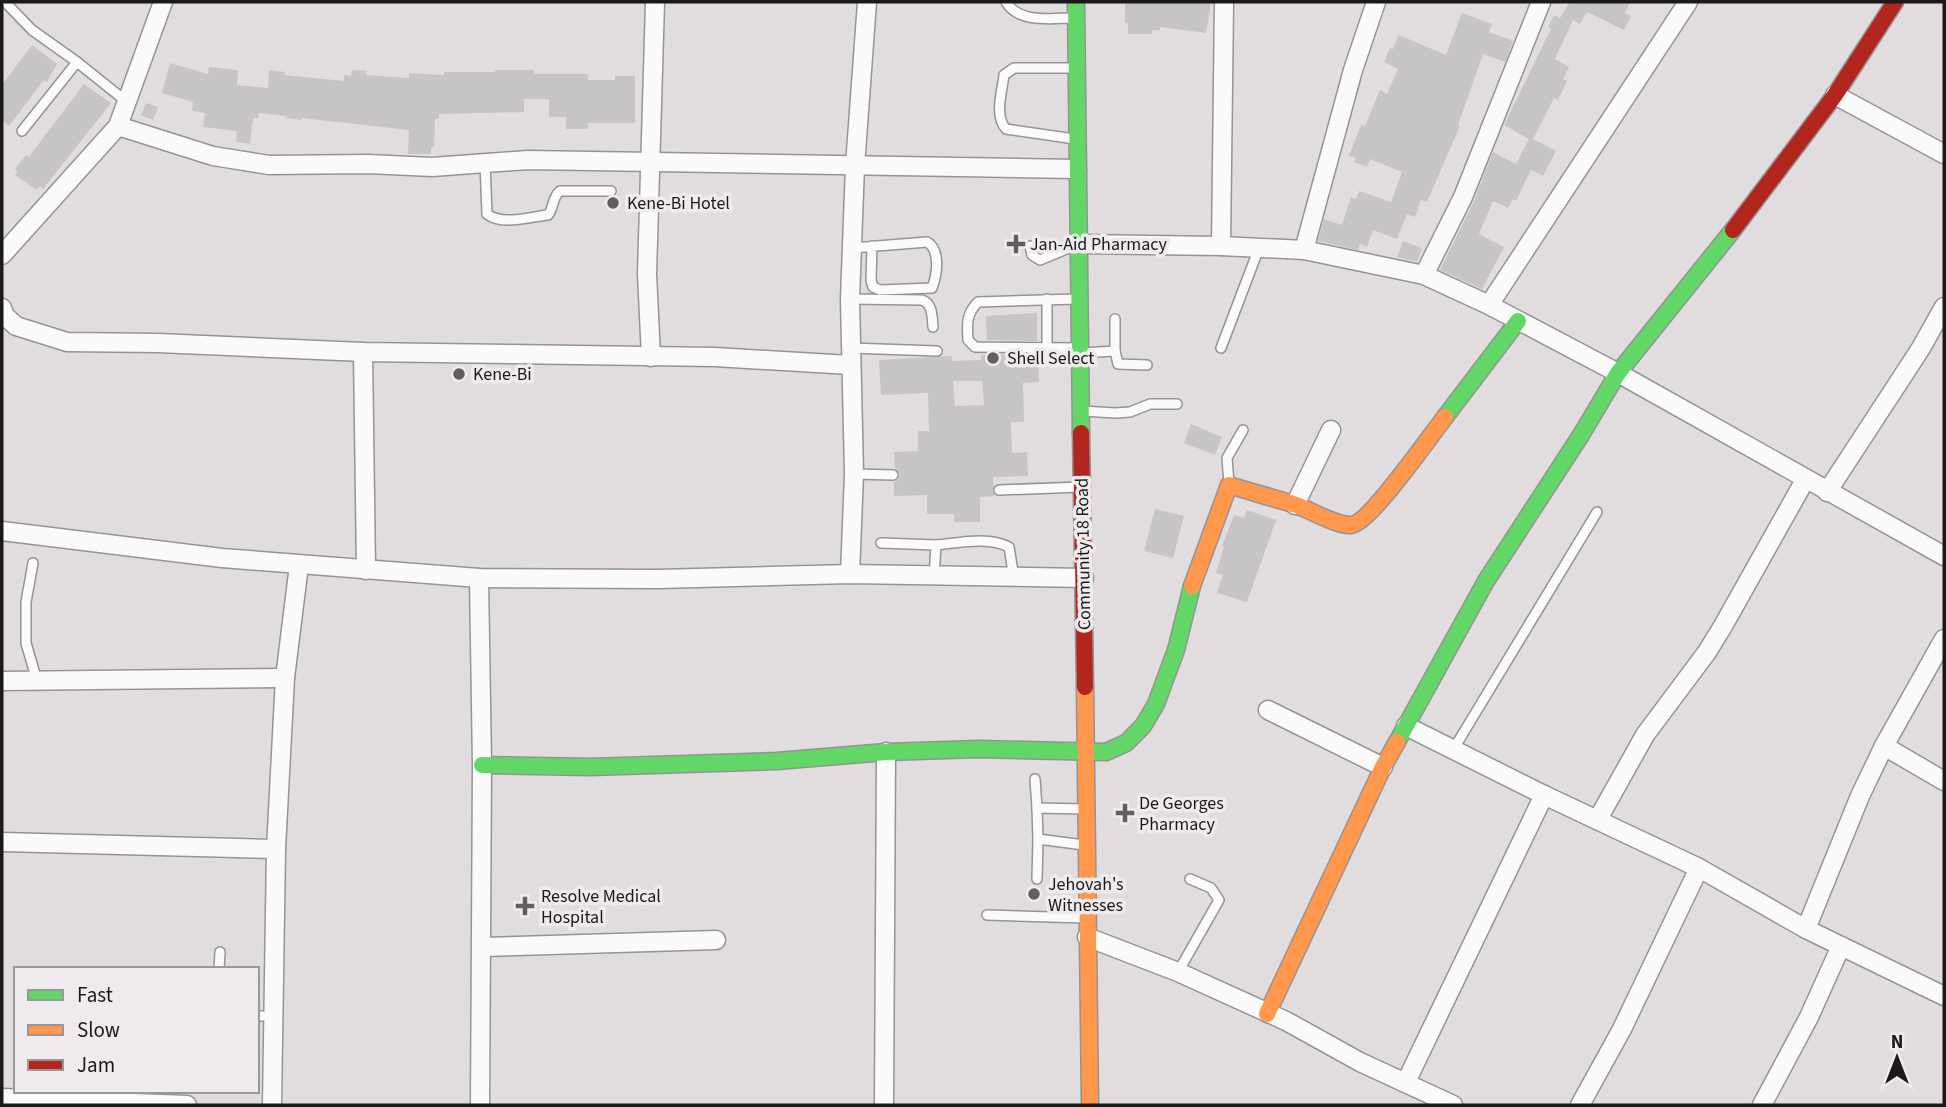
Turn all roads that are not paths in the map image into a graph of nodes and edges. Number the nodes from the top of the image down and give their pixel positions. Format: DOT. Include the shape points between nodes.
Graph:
graph roads {
  1 [pos="5,2"];
  2 [pos="163,2"];
  3 [pos="655,2"];
  4 [pos="867,2"];
  5 [pos="1006,2"];
  6 [pos="1224,2"];
  7 [pos="1376,2"];
  8 [pos="1541,2"];
  9 [pos="1688,2"];
  10 [pos="1886,4"];
  11 [pos="1076,10"];
  12 [pos="77,62"];
  13 [pos="1076,69"];
  14 [pos="1835,95"];
  15 [pos="127,102"];
  16 [pos="118,126"];
  17 [pos="22,131"];
  18 [pos="1076,139"];
  19 [pos="1944,154"];
  20 [pos="485,163"];
  21 [pos="649,164"];
  22 [pos="855,166"];
  23 [pos="1077,169"];
  24 [pos="611,191"];
  25 [pos="1078,244"];
  26 [pos="872,246"];
  27 [pos="1030,246"];
  28 [pos="1222,246"];
  29 [pos="852,248"];
  30 [pos="1259,248"];
  31 [pos="1304,250"];
  32 [pos="2,255"];
  33 [pos="1424,275"];
  34 [pos="850,299"];
  35 [pos="1047,299"];
  36 [pos="1079,299"];
  37 [pos="1489,304"];
  38 [pos="1944,307"];
  39 [pos="2,308"];
  40 [pos="1115,319"];
  41 [pos="1518,321"];
  42 [pos="933,327"];
  43 [pos="1047,348"];
  44 [pos="1222,348"];
  45 [pos="937,351"];
  46 [pos="1080,351"];
  47 [pos="1115,351"];
  48 [pos="363,352"];
  49 [pos="650,356"];
  50 [pos="850,356"];
  51 [pos="1147,365"];
  52 [pos="1618,373"];
  53 [pos="1177,404"];
  54 [pos="1081,411"];
  55 [pos="1243,430"];
  56 [pos="1331,430"];
  57 [pos="854,474"];
  58 [pos="893,475"];
  59 [pos="1805,480"];
  60 [pos="1229,485"];
  61 [pos="1082,487"];
  62 [pos="999,490"];
  63 [pos="1827,492"];
  64 [pos="1295,505"];
  65 [pos="1597,512"];
  66 [pos="2,531"];
  67 [pos="881,543"];
  68 [pos="936,545"];
  69 [pos="1944,556"];
  70 [pos="33,563"];
  71 [pos="299,565"];
  72 [pos="366,570"];
  73 [pos="850,575"];
  74 [pos="934,576"];
  75 [pos="479,578"];
  76 [pos="1014,578"];
  77 [pos="1084,578"];
  78 [pos="1944,639"];
  79 [pos="285,678"];
  80 [pos="2,681"];
  81 [pos="37,681"];
  82 [pos="1268,710"];
  83 [pos="1406,726"];
  84 [pos="1884,746"];
  85 [pos="1085,750"];
  86 [pos="1453,750"];
  87 [pos="886,752"];
  88 [pos="482,765"];
  89 [pos="1383,767"];
  90 [pos="1035,779"];
  91 [pos="1944,781"];
  92 [pos="1545,795"];
  93 [pos="1037,808"];
  94 [pos="1085,809"];
  95 [pos="1598,819"];
  96 [pos="1038,839"];
  97 [pos="2,842"];
  98 [pos="1086,845"];
  99 [pos="276,849"];
  100 [pos="1699,868"];
  101 [pos="1037,878"];
  102 [pos="1189,879"];
  103 [pos="987,915"];
  104 [pos="1087,928"];
  105 [pos="1806,929"];
  106 [pos="716,940"];
  107 [pos="1841,946"];
  108 [pos="482,947"];
  109 [pos="220,953"];
  110 [pos="219,967"];
  111 [pos="1178,972"];
  112 [pos="1941,987"];
  113 [pos="1267,1014"];
  114 [pos="266,1016"];
  115 [pos="1406,1082"];
  116 [pos="2,1098"];
  117 [pos="187,1105"];
  118 [pos="272,1105"];
  119 [pos="480,1105"];
  120 [pos="884,1105"];
  121 [pos="1090,1105"];
  122 [pos="1453,1105"];
  123 [pos="1580,1105"];
  124 [pos="1762,1105"];
  1 -- 12 [label="lane" via="32,30"];
  2 -- 15 [label="street"];
  3 -- 21 [label="street"];
  4 -- 22 [label="street"];
  5 -- 11 [label="lane" via="1027,18"];
  6 -- 28 [label="street"];
  7 -- 31 [label="street"];
  8 -- 33 [label="street" via="1463,198"];
  9 -- 37 [label="street"];
  10 -- 14 [label="street"];
  11 -- 13 [label="street, Community 18 Road"];
  12 -- 15 [label="lane"];
  12 -- 17 [label="lane"];
  13 -- 18 [label="street, Community 18 Road"];
  13 -- 18 [label="lane" via="1014,68 1004,75 1000,122 1006,129"];
  14 -- 19 [label="street"];
  14 -- 52 [label="street"];
  15 -- 16 [label="street"];
  16 -- 20 [label="street" via="213,156 269,165 432,167"];
  16 -- 32 [label="street"];
  18 -- 23 [label="street, Community 18 Road"];
  20 -- 21 [label="street"];
  20 -- 24 [label="lane" via="487,214 493,218 548,215 560,191"];
  21 -- 22 [label="street"];
  21 -- 49 [label="street"];
  22 -- 23 [label="street"];
  22 -- 29 [label="street"];
  23 -- 25 [label="street, Community 18 Road"];
  25 -- 27 [label="lane" via="1040,260 1032,255"];
  25 -- 28 [label="street"];
  25 -- 36 [label="street, Community 18 Road"];
  26 -- 26 [label="lane" via="931,243 936,260 932,288 873,287"];
  26 -- 29 [label="lane"];
  28 -- 30 [label="street"];
  29 -- 34 [label="street"];
  30 -- 31 [label="street"];
  30 -- 44 [label="lane"];
  31 -- 33 [label="street"];
  33 -- 37 [label="street"];
  34 -- 42 [label="lane" via="922,300 931,308"];
  34 -- 50 [label="street"];
  35 -- 36 [label="lane"];
  35 -- 43 [label="lane"];
  35 -- 43 [label="lane" via="978,302 966,322 968,341 975,347"];
  36 -- 46 [label="street, Community 18 Road"];
  37 -- 41 [label="street"];
  38 -- 63 [label="street"];
  39 -- 48 [label="street" via="16,326 67,342"];
  40 -- 47 [label="lane"];
  41 -- 52 [label="street"];
  41 -- 64 [label="street" via="1361,522 1351,525"];
  43 -- 46 [label="lane"];
  45 -- 50 [label="lane"];
  46 -- 47 [label="lane"];
  46 -- 54 [label="street, Community 18 Road"];
  47 -- 51 [label="lane" via="1118,364"];
  48 -- 49 [label="street"];
  48 -- 72 [label="street"];
  49 -- 50 [label="street"];
  50 -- 57 [label="street"];
  52 -- 59 [label="street"];
  52 -- 83 [label="street" via="1486,581"];
  53 -- 54 [label="lane" via="1150,404 1129,412"];
  54 -- 61 [label="street, Community 18 Road"];
  55 -- 60 [label="lane" via="1227,458"];
  56 -- 64 [label="street"];
  57 -- 58 [label="lane"];
  57 -- 73 [label="street"];
  59 -- 63 [label="street"];
  59 -- 95 [label="street" via="1723,626 1645,735"];
  60 -- 64 [label="street"];
  60 -- 85 [label="street" via="1195,579 1164,687 1142,728 1119,748"];
  61 -- 62 [label="lane"];
  61 -- 77 [label="street, Community 18 Road"];
  63 -- 69 [label="street"];
  65 -- 86 [label="lane"];
  66 -- 71 [label="street"];
  67 -- 68 [label="lane"];
  68 -- 74 [label="lane"];
  68 -- 76 [label="lane" via="1001,543 1009,547"];
  70 -- 81 [label="lane" via="26,602 26,643"];
  71 -- 72 [label="street"];
  71 -- 79 [label="street"];
  72 -- 75 [label="street"];
  73 -- 74 [label="street"];
  73 -- 75 [label="street"];
  74 -- 76 [label="street"];
  75 -- 88 [label="street"];
  76 -- 77 [label="street"];
  77 -- 85 [label="street, Community 18 Road"];
  78 -- 84 [label="street"];
  79 -- 81 [label="street"];
  79 -- 99 [label="street"];
  80 -- 81 [label="street"];
  82 -- 89 [label="street"];
  83 -- 86 [label="street"];
  83 -- 89 [label="street"];
  84 -- 91 [label="street"];
  84 -- 105 [label="street"];
  85 -- 87 [label="street"];
  85 -- 94 [label="street, Community 18 Road"];
  86 -- 92 [label="street"];
  87 -- 88 [label="street" via="777,761"];
  87 -- 120 [label="street"];
  88 -- 108 [label="street"];
  89 -- 113 [label="street"];
  90 -- 93 [label="lane"];
  92 -- 95 [label="street"];
  92 -- 115 [label="street"];
  93 -- 94 [label="lane"];
  93 -- 96 [label="lane"];
  94 -- 98 [label="street, Community 18 Road"];
  95 -- 100 [label="street"];
  96 -- 98 [label="lane"];
  96 -- 101 [label="lane"];
  97 -- 99 [label="street"];
  98 -- 104 [label="street, Community 18 Road"];
  99 -- 114 [label="street"];
  100 -- 105 [label="street"];
  100 -- 123 [label="street"];
  102 -- 111 [label="lane" via="1211,888 1219,900"];
  103 -- 104 [label="lane"];
  104 -- 111 [label="street"];
  104 -- 121 [label="street, Community 18 Road"];
  105 -- 107 [label="street"];
  106 -- 108 [label="street"];
  107 -- 112 [label="street"];
  107 -- 124 [label="street"];
  108 -- 119 [label="street"];
  109 -- 110 [label="lane"];
  111 -- 113 [label="street"];
  113 -- 115 [label="street"];
  114 -- 118 [label="street"];
  115 -- 122 [label="street"];
  116 -- 117 [label="street"];
}
